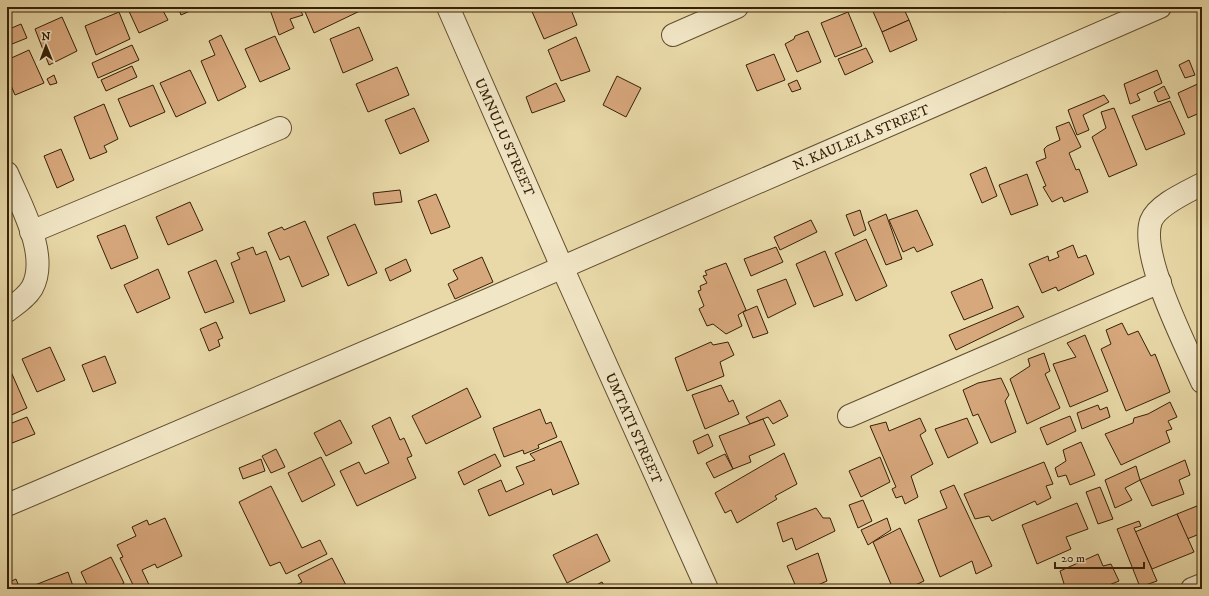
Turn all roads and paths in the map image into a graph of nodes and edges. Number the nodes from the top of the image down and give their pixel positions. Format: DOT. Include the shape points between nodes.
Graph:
graph roads {
  1 [pos="448,7"];
  2 [pos="737,7"];
  3 [pos="1160,7"];
  4 [pos="673,35"];
  5 [pos="280,128"];
  6 [pos="7,173"];
  7 [pos="1202,184"];
  8 [pos="31,232"];
  9 [pos="562,267"];
  10 [pos="1160,282"];
  11 [pos="7,311"];
  12 [pos="1202,382"];
  13 [pos="849,416"];
  14 [pos="7,505"];
  15 [pos="1202,585"];
  16 [pos="707,589"];
  17 [pos="1192,589"];
  1 -- 9 [label="street, UMNULU STREET"];
  2 -- 4 [label="street"];
  3 -- 9 [label="street, N. KAULELA STREET"];
  5 -- 8 [label="street"];
  6 -- 8 [label="street"];
  7 -- 10 [label="street" via="1174,199 1157,212 1151,221 1149,233 1153,264"];
  8 -- 11 [label="street" via="37,249 37,272 32,287"];
  9 -- 14 [label="street, N. KAULELA STREET"];
  9 -- 16 [label="street, UMTATI STREET"];
  10 -- 12 [label="street"];
  10 -- 13 [label="street"];
  15 -- 17 [label="street"];
}
